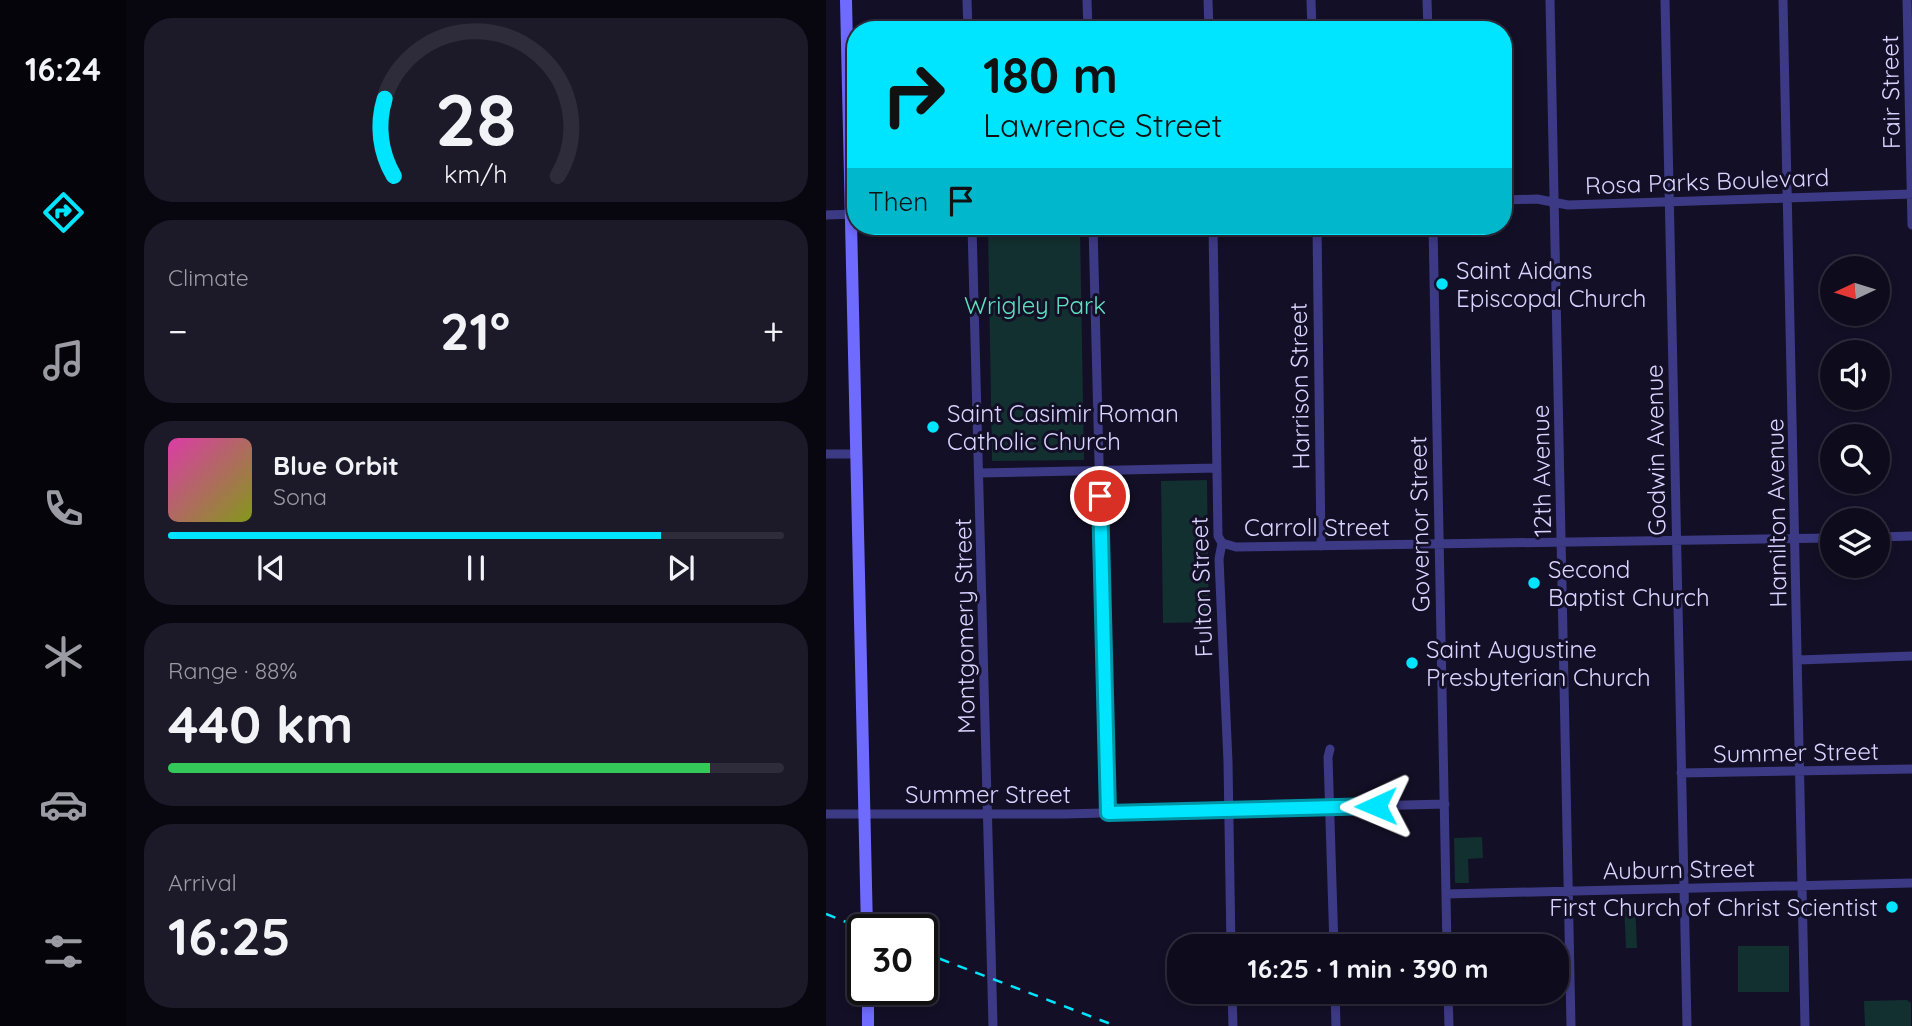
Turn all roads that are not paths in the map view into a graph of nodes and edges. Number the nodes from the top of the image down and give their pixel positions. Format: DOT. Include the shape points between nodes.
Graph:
graph roads {
  1 [pos="846,0"];
  2 [pos="967,0"];
  3 [pos="1087,0"];
  4 [pos="1208,0"];
  5 [pos="1311,0"];
  6 [pos="1427,0"];
  7 [pos="1550,0"];
  8 [pos="1665,0"];
  9 [pos="1783,0"];
  10 [pos="1907,0"];
  11 [pos="968,21"];
  12 [pos="1088,21"];
  13 [pos="1209,21"];
  14 [pos="1312,21"];
  15 [pos="1428,21"];
  16 [pos="847,31"];
  17 [pos="1912,194"];
  18 [pos="1788,196"];
  19 [pos="1512,200"];
  20 [pos="1669,200"];
  21 [pos="1554,203"];
  22 [pos="847,214"];
  23 [pos="826,215"];
  24 [pos="1912,225"];
  25 [pos="853,235"];
  26 [pos="972,235"];
  27 [pos="1093,235"];
  28 [pos="1213,235"];
  29 [pos="1317,235"];
  30 [pos="1433,235"];
  31 [pos="826,454"];
  32 [pos="857,454"];
  33 [pos="1217,468"];
  34 [pos="1099,470"];
  35 [pos="979,473"];
  36 [pos="1912,536"];
  37 [pos="1890,537"];
  38 [pos="1796,538"];
  39 [pos="1820,538"];
  40 [pos="1676,540"];
  41 [pos="1562,542"];
  42 [pos="1222,543"];
  43 [pos="1439,545"];
  44 [pos="1321,546"];
  45 [pos="1912,656"];
  46 [pos="1798,660"];
  47 [pos="1330,749"];
  48 [pos="1912,769"];
  49 [pos="1800,771"];
  50 [pos="1681,773"];
  51 [pos="1445,804"];
  52 [pos="1330,807"];
  53 [pos="1229,809"];
  54 [pos="1108,813"];
  55 [pos="826,814"];
  56 [pos="864,814"];
  57 [pos="987,814"];
  58 [pos="1912,883"];
  59 [pos="1802,886"];
  60 [pos="1683,888"];
  61 [pos="1568,891"];
  62 [pos="1446,894"];
  63 [pos="867,914"];
  64 [pos="1231,934"];
  65 [pos="1334,934"];
  66 [pos="1447,934"];
  67 [pos="1232,1004"];
  68 [pos="1335,1004"];
  69 [pos="1448,1004"];
  70 [pos="868,1005"];
  71 [pos="868,1026"];
  72 [pos="993,1026"];
  73 [pos="1233,1026"];
  74 [pos="1336,1026"];
  75 [pos="1449,1026"];
  76 [pos="1571,1026"];
  77 [pos="1687,1026"];
  78 [pos="1805,1026"];
  1 -- 16 [label="main road"];
  2 -- 11 [label="street"];
  3 -- 12 [label="street"];
  4 -- 13 [label="street"];
  5 -- 14 [label="street"];
  6 -- 15 [label="street"];
  7 -- 21 [label="street, 12th Avenue"];
  8 -- 20 [label="street, Godwin Avenue"];
  9 -- 18 [label="street, Hamilton Avenue"];
  10 -- 17 [label="street, Fair Street"];
  17 -- 18 [label="street, Rosa Parks Boulevard"];
  17 -- 24 [label="street, Fair Street"];
  18 -- 20 [label="street, Rosa Parks Boulevard"];
  18 -- 38 [label="street, Hamilton Avenue"];
  19 -- 21 [label="street, Rosa Parks Boulevard"];
  20 -- 21 [label="street, Rosa Parks Boulevard"];
  20 -- 40 [label="street, Godwin Avenue"];
  21 -- 41 [label="street, 12th Avenue"];
  22 -- 23 [label="street"];
  25 -- 32 [label="main road"];
  26 -- 35 [label="street, Montgomery Street"];
  27 -- 34 [label="street"];
  28 -- 33 [label="street, Fulton Street"];
  29 -- 44 [label="street, Harrison Street"];
  30 -- 43 [label="street, Governor Street"];
  31 -- 32 [label="street"];
  32 -- 56 [label="main road"];
  33 -- 34 [label="street"];
  33 -- 42 [label="street, Fulton Street" via="1218,536"];
  34 -- 35 [label="street"];
  34 -- 54 [label="street"];
  35 -- 57 [label="street, Montgomery Street"];
  36 -- 37 [label="street"];
  38 -- 39 [label="street, Carroll Street"];
  38 -- 40 [label="street, Carroll Street"];
  38 -- 46 [label="street, Hamilton Avenue"];
  40 -- 41 [label="street, Carroll Street"];
  40 -- 50 [label="street, Godwin Avenue"];
  41 -- 43 [label="street, Carroll Street"];
  41 -- 61 [label="street, 12th Avenue"];
  42 -- 44 [label="street, Carroll Street" via="1236,547"];
  42 -- 53 [label="street, Fulton Street"];
  43 -- 44 [label="street, Carroll Street"];
  43 -- 51 [label="street, Governor Street"];
  45 -- 46 [label="street"];
  46 -- 49 [label="street, Hamilton Avenue"];
  47 -- 52 [label="street"];
  48 -- 49 [label="street, Summer Street"];
  49 -- 50 [label="street, Summer Street"];
  49 -- 59 [label="street, Hamilton Avenue"];
  50 -- 60 [label="street, Godwin Avenue"];
  51 -- 52 [label="street, Summer Street"];
  51 -- 62 [label="street, Governor Street"];
  52 -- 53 [label="street, Summer Street"];
  52 -- 65 [label="street"];
  53 -- 54 [label="street, Summer Street"];
  53 -- 64 [label="street, Fulton Street"];
  54 -- 57 [label="street, Summer Street"];
  55 -- 56 [label="street, Summer Street"];
  56 -- 57 [label="street, Summer Street"];
  56 -- 63 [label="main road"];
  57 -- 72 [label="street, Montgomery Street"];
  58 -- 59 [label="street, Auburn Street"];
  59 -- 60 [label="street, Auburn Street"];
  59 -- 78 [label="street, Hamilton Avenue"];
  60 -- 61 [label="street, Auburn Street"];
  60 -- 77 [label="street, Godwin Avenue"];
  61 -- 62 [label="street, Auburn Street"];
  61 -- 76 [label="street, 12th Avenue"];
  62 -- 66 [label="street, Governor Street"];
  67 -- 73 [label="street"];
  68 -- 74 [label="street"];
  69 -- 75 [label="street"];
  70 -- 71 [label="main road"];
}
